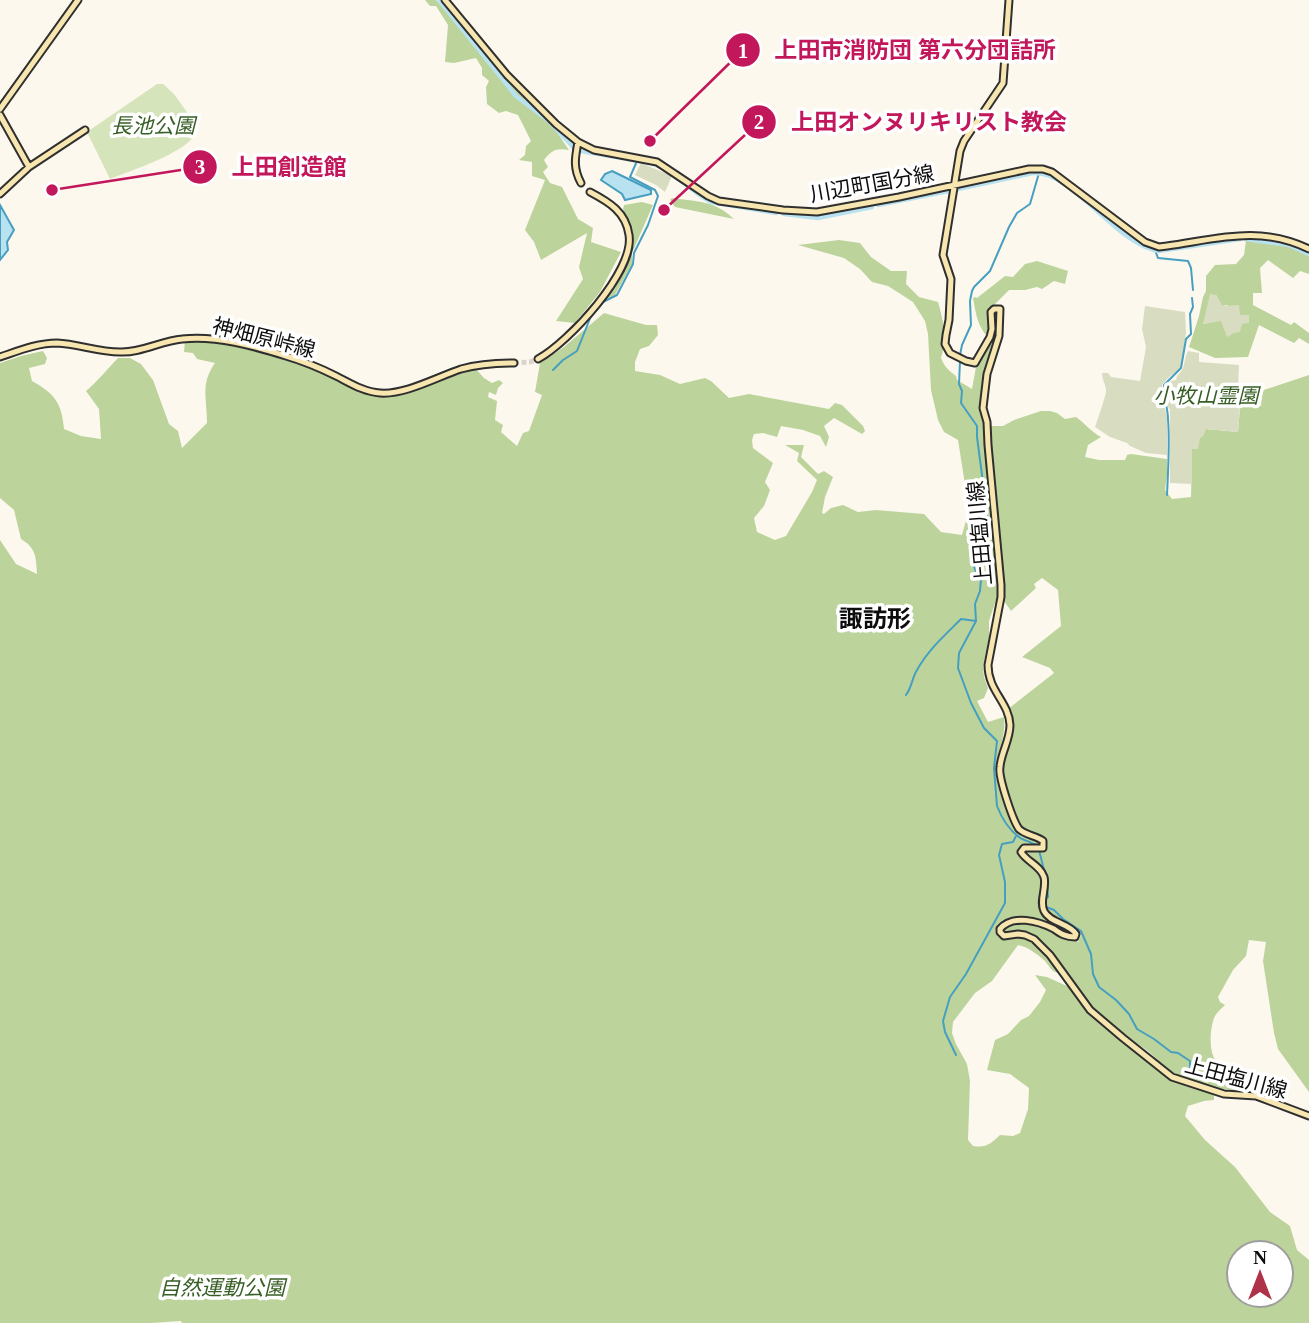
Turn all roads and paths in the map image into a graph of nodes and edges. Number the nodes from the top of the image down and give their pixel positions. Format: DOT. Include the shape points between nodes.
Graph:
graph roads {
  1 [pos="78,0"];
  2 [pos="445,0"];
  3 [pos="1009,0"];
  4 [pos="0,109"];
  5 [pos="0,115"];
  6 [pos="85,130"];
  7 [pos="578,142"];
  8 [pos="29,167"];
  9 [pos="581,183"];
  10 [pos="954,186"];
  11 [pos="590,192"];
  12 [pos="0,194"];
  13 [pos="1309,249"];
  14 [pos="0,357"];
  15 [pos="538,359"];
  16 [pos="514,363"];
  17 [pos="1309,1116"];
  1 -- 4 [label="street"];
  2 -- 7 [label="street, 川辺町国分線" via="508,75"];
  3 -- 10 [label="street, 上田塩川線" via="1003,83 964,141"];
  5 -- 8 [label="street"];
  6 -- 8 [label="street"];
  7 -- 9 [label="street" via="575,166"];
  7 -- 10 [label="street, 川辺町国分線" via="657,162 713,199 783,210 825,211"];
  8 -- 12 [label="street"];
  10 -- 13 [label="street, 川辺町国分線" via="1043,169 1154,246 1251,234"];
  10 -- 17 [label="street, 上田塩川線" via="943,255 951,279 948,350 975,363 990,337 992,310 1000,309 1001,314 983,408 1002,585 988,675 1010,724 1000,775 1019,829 1043,841 1043,848 1021,852 1044,878 1045,913 1076,934 1069,937 1023,920 1003,925 1000,932 1034,939 1090,1010 1172,1077 1224,1094 1256,1096"];
  11 -- 15 [label="street" via="618,209 624,219 629,239 626,255 598,302 554,349"];
  14 -- 16 [label="street, 神畑原峠線" via="48,344 123,352 170,340 209,338 284,355 362,389 385,394 476,365"];
}
